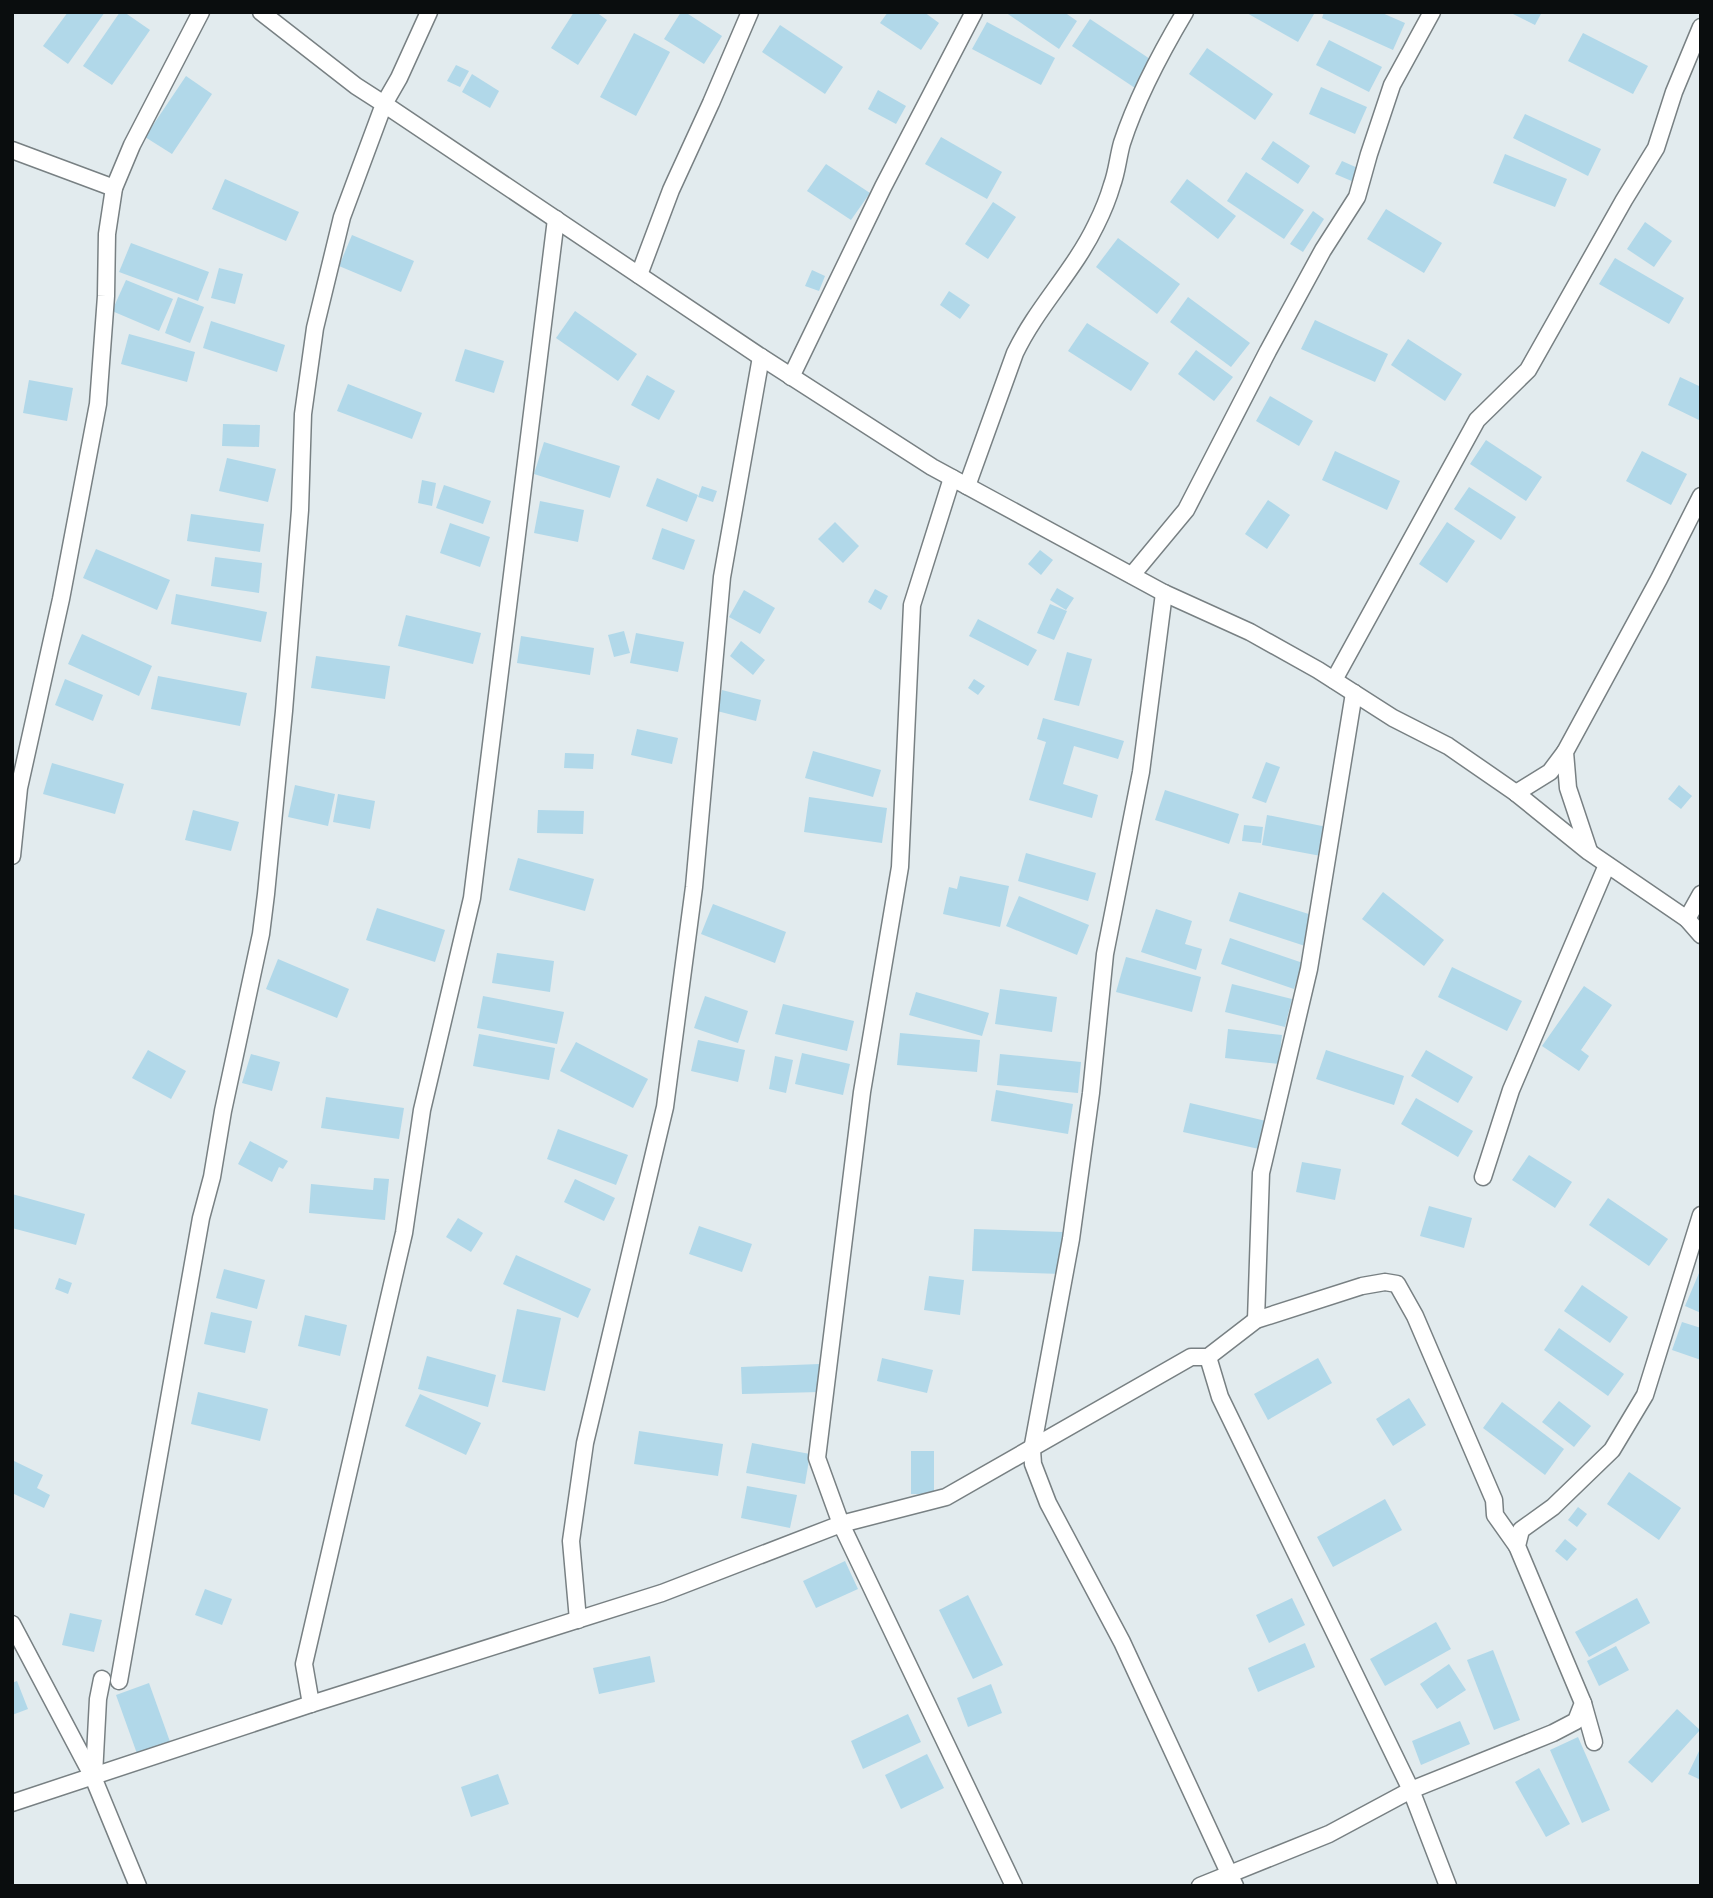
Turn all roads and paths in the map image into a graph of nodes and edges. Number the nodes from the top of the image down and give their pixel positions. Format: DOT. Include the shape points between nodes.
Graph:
graph roads {
  1 [pos="201,12"];
  2 [pos="261,12"];
  3 [pos="429,12"];
  4 [pos="750,12"];
  5 [pos="974,12"];
  6 [pos="1185,12"];
  7 [pos="1432,12"];
  8 [pos="1701,27"];
  9 [pos="384,104"];
  10 [pos="12,150"];
  11 [pos="114,188"];
  12 [pos="556,219"];
  13 [pos="639,275"];
  14 [pos="761,357"];
  15 [pos="791,377"];
  16 [pos="959,482"];
  17 [pos="1701,495"];
  18 [pos="1132,575"];
  19 [pos="1164,593"];
  20 [pos="1334,680"];
  21 [pos="1354,693"];
  22 [pos="1565,752"];
  23 [pos="1516,793"];
  24 [pos="1589,852"];
  25 [pos="12,856"];
  26 [pos="1607,865"];
  27 [pos="1701,894"];
  28 [pos="1687,919"];
  29 [pos="1701,935"];
  30 [pos="1483,1177"];
  31 [pos="1701,1215"];
  32 [pos="1256,1320"];
  33 [pos="1208,1357"];
  34 [pos="1032,1450"];
  35 [pos="841,1524"];
  36 [pos="1517,1546"];
  37 [pos="578,1620"];
  38 [pos="12,1624"];
  39 [pos="1583,1703"];
  40 [pos="311,1704"];
  41 [pos="1594,1742"];
  42 [pos="93,1777"];
  43 [pos="1411,1790"];
  44 [pos="12,1803"];
  45 [pos="1232,1880"];
  46 [pos="138,1886"];
  47 [pos="1014,1886"];
  48 [pos="1200,1886"];
  49 [pos="1448,1886"];
  1 -- 11 [label="street"];
  2 -- 9 [label="street"];
  3 -- 9 [label="street"];
  4 -- 13 [label="street" via="671,190"];
  5 -- 15 [label="street"];
  6 -- 16 [label="street" via="1141,95 1096,226 1025,333"];
  7 -- 18 [label="street" via="1392,85 1357,197 1323,250 1186,510"];
  8 -- 20 [label="street" via="1656,148 1528,370 1477,420"];
  9 -- 12 [label="street"];
  9 -- 42 [label="street" via="342,217 315,328 303,414 285,711 261,934 111,1680 98,1699"];
  10 -- 11 [label="street"];
  11 -- 25 [label="street" via="107,234 99,404 19,788"];
  12 -- 13 [label="street"];
  12 -- 40 [label="street" via="472,898 422,1111 404,1233 304,1664"];
  13 -- 14 [label="street"];
  14 -- 15 [label="street"];
  14 -- 37 [label="street" via="722,577 694,887 665,1107 585,1443 571,1541"];
  15 -- 16 [label="street"];
  16 -- 18 [label="street"];
  16 -- 35 [label="street" via="912,605 900,867 862,1092 817,1458"];
  17 -- 22 [label="street"];
  18 -- 19 [label="street"];
  19 -- 20 [label="street" via="1250,632"];
  19 -- 34 [label="street" via="1141,772 1105,954 1071,1239"];
  20 -- 21 [label="street"];
  21 -- 23 [label="street" via="1448,746"];
  21 -- 32 [label="street" via="1309,969 1261,1173"];
  22 -- 23 [label="street" via="1550,772"];
  22 -- 24 [label="street" via="1567,788"];
  23 -- 24 [label="street"];
  24 -- 26 [label="street"];
  26 -- 28 [label="street"];
  26 -- 30 [label="street" via="1511,1090"];
  27 -- 28 [label="street"];
  28 -- 29 [label="street"];
  31 -- 36 [label="street" via="1645,1395 1612,1450 1521,1531"];
  32 -- 33 [label="street"];
  32 -- 36 [label="street" via="1362,1286 1396,1284 1415,1316 1494,1500 1495,1515"];
  33 -- 34 [label="street" via="1191,1357"];
  33 -- 43 [label="street" via="1220,1397"];
  34 -- 35 [label="street" via="946,1497"];
  34 -- 45 [label="street" via="1048,1503 1122,1642"];
  35 -- 37 [label="street"];
  35 -- 47 [label="street"];
  36 -- 39 [label="street"];
  37 -- 40 [label="street"];
  38 -- 42 [label="street"];
  39 -- 41 [label="street"];
  39 -- 43 [label="street" via="1576,1721 1553,1733"];
  40 -- 42 [label="street"];
  42 -- 44 [label="street"];
  42 -- 46 [label="street"];
  43 -- 45 [label="street"];
  43 -- 49 [label="street"];
  45 -- 48 [label="street"];
}
